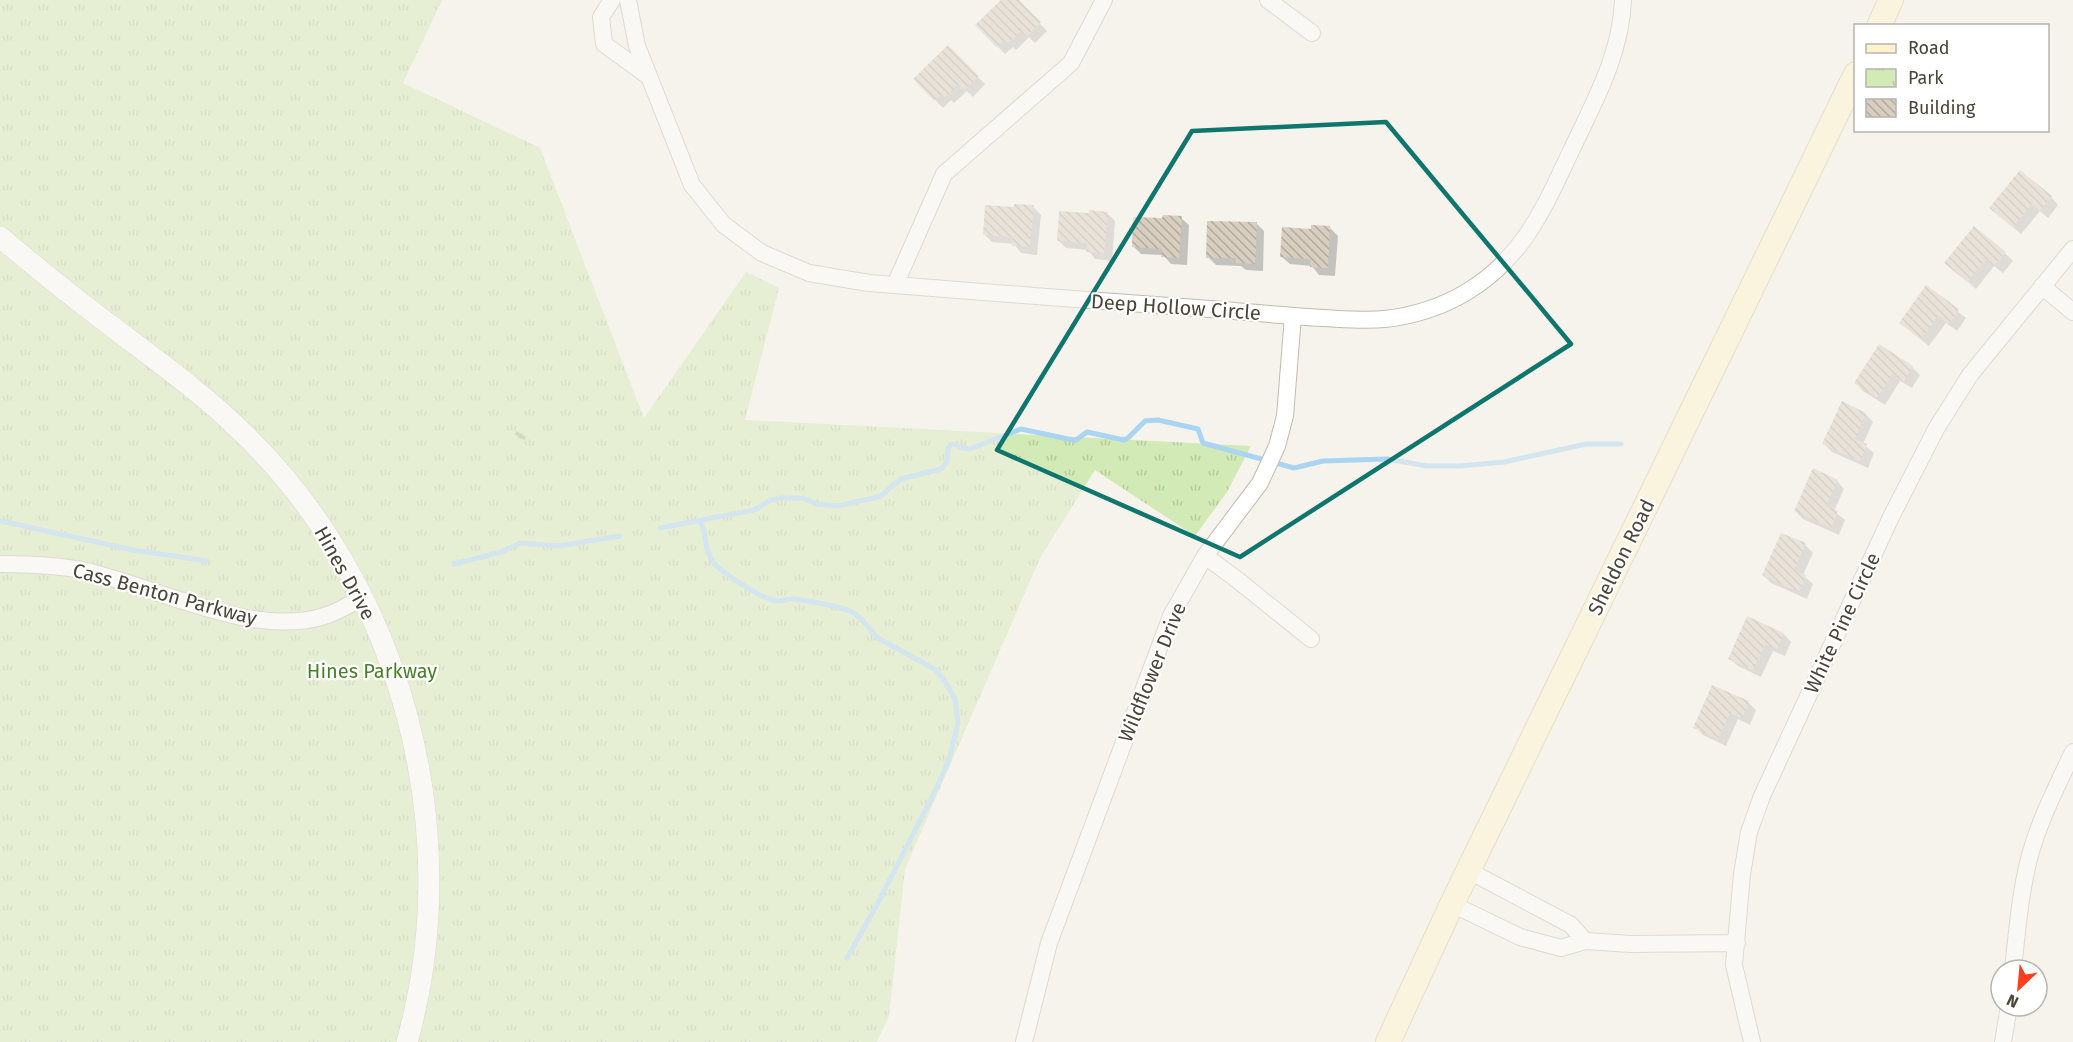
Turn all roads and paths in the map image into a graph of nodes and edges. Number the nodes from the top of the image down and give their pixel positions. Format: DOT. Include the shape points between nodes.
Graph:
graph roads {
  1 [pos="612,0"];
  2 [pos="627,0"];
  3 [pos="1104,0"];
  4 [pos="1268,0"];
  5 [pos="1623,0"];
  6 [pos="1891,0"];
  7 [pos="1880,24"];
  8 [pos="1312,33"];
  9 [pos="649,76"];
  10 [pos="1854,78"];
  11 [pos="0,237"];
  12 [pos="2073,249"];
  13 [pos="895,285"];
  14 [pos="2042,286"];
  15 [pos="2073,312"];
  16 [pos="1293,316"];
  17 [pos="1205,556"];
  18 [pos="0,564"];
  19 [pos="362,597"];
  20 [pos="1311,639"];
  21 [pos="2073,753"];
  22 [pos="1468,872"];
  23 [pos="1452,904"];
  24 [pos="1585,941"];
  25 [pos="1737,943"];
  26 [pos="2014,958"];
  27 [pos="2007,1018"];
  28 [pos="407,1042"];
  29 [pos="1024,1042"];
  30 [pos="1388,1042"];
  31 [pos="1752,1042"];
  32 [pos="2003,1042"];
  1 -- 9 [label="street" via="601,17 604,44"];
  2 -- 9 [label="street, Deep Hollow Circle" via="637,46"];
  3 -- 13 [label="street" via="1071,63 944,174"];
  4 -- 8 [label="street"];
  5 -- 16 [label="street, Deep Hollow Circle" via="1620,30 1606,76 1533,228 1505,263 1464,294 1407,316 1370,320"];
  6 -- 7 [label="main road"];
  9 -- 13 [label="street, Deep Hollow Circle" via="692,185 724,225 762,253 809,273"];
  10 -- 22 [label="main road, Sheldon Road"];
  11 -- 19 [label="street, Hines Drive" via="241,430 304,502"];
  12 -- 14 [label="street, White Pine Circle"];
  13 -- 16 [label="street, Deep Hollow Circle"];
  14 -- 15 [label="street"];
  14 -- 25 [label="street, White Pine Circle" via="1970,375 1936,429 1781,752 1749,832"];
  16 -- 17 [label="street, Wildflower Drive" via="1285,416 1277,446 1260,483"];
  17 -- 20 [label="street"];
  17 -- 29 [label="street, Wildflower Drive" via="1171,616 1049,943"];
  18 -- 19 [label="street, Cass Benton Parkway" via="40,564 85,571 234,616 263,621 319,618"];
  19 -- 28 [label="street, Hines Drive" via="405,709 427,834 429,897 425,952"];
  21 -- 26 [label="street" via="2045,810 2030,855 2020,900"];
  22 -- 23 [label="main road, Sheldon Road"];
  22 -- 24 [label="street" via="1571,925"];
  23 -- 24 [label="street" via="1520,937 1561,948"];
  23 -- 30 [label="main road, Sheldon Road"];
  24 -- 25 [label="street"];
  25 -- 31 [label="street, White Pine Circle" via="1734,965"];
  27 -- 32 [label="street"];
}
